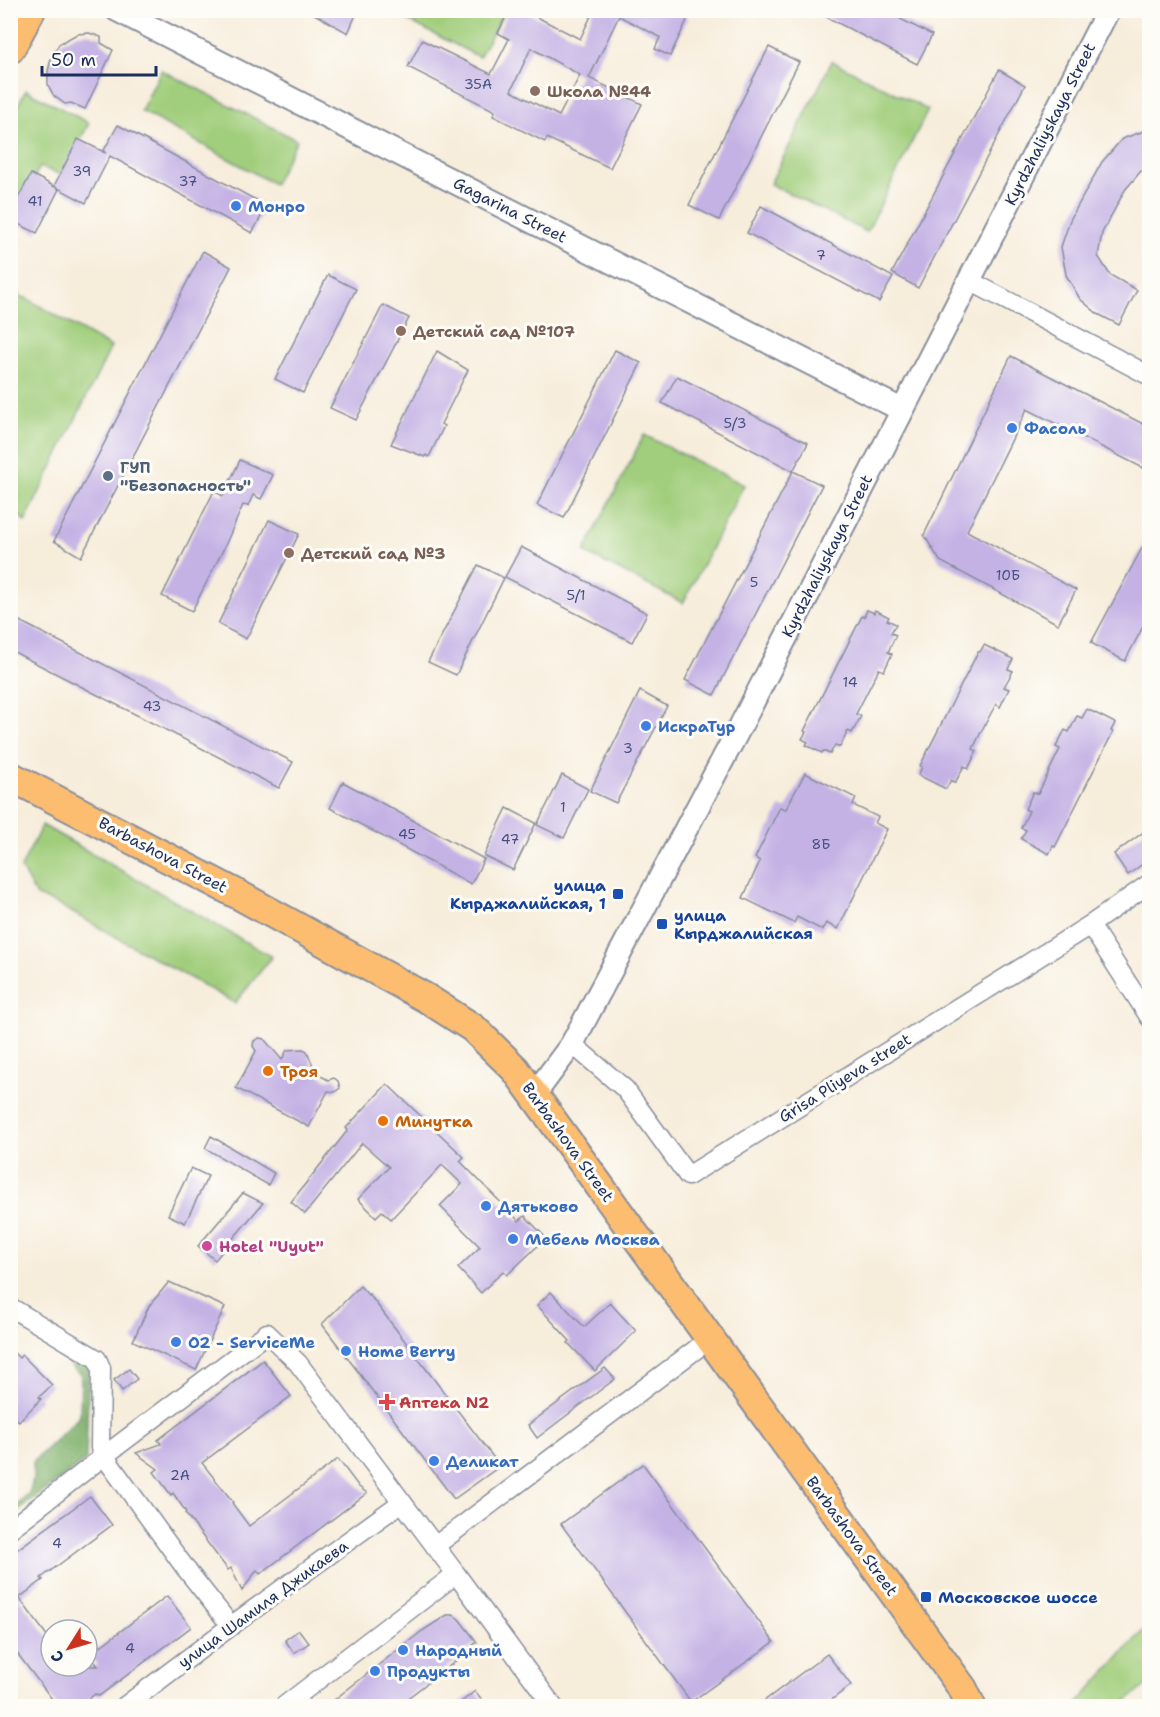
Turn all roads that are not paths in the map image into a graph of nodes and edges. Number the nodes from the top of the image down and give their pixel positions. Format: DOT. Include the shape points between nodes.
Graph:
graph roads {
  1 [pos="32,10"];
  2 [pos="117,10"];
  3 [pos="1108,10"];
  4 [pos="10,49"];
  5 [pos="970,281"];
  6 [pos="1149,376"];
  7 [pos="902,410"];
  8 [pos="10,776"];
  9 [pos="1149,883"];
  10 [pos="1089,925"];
  11 [pos="1149,1018"];
  12 [pos="572,1044"];
  13 [pos="534,1095"];
  14 [pos="10,1307"];
  15 [pos="711,1338"];
  16 [pos="104,1456"];
  17 [pos="402,1502"];
  18 [pos="10,1529"];
  19 [pos="435,1546"];
  20 [pos="456,1574"];
  21 [pos="231,1626"];
  22 [pos="973,1701"];
  23 [pos="285,1706"];
  24 [pos="125,1707"];
  25 [pos="554,1707"];
  1 -- 4 [label="main road"];
  2 -- 7 [label="street, Gagarina Street"];
  3 -- 5 [label="street, Kyrdzhaliyskaya Street"];
  5 -- 6 [label="street"];
  5 -- 7 [label="street, Kyrdzhaliyskaya Street"];
  7 -- 12 [label="street, Kyrdzhaliyskaya Street"];
  8 -- 13 [label="main road, Barbashova Street" via="247,899 426,998 473,1028 515,1069"];
  9 -- 10 [label="street, Grisa Pliyeva street"];
  10 -- 11 [label="street"];
  10 -- 12 [label="street, Grisa Pliyeva street" via="688,1176 625,1089"];
  12 -- 13 [label="street, Kyrdzhaliyskaya Street"];
  13 -- 15 [label="main road, Barbashova Street"];
  14 -- 16 [label="street" via="97,1359 101,1368 100,1448"];
  15 -- 19 [label="street"];
  15 -- 22 [label="main road, Barbashova Street"];
  16 -- 17 [label="street" via="267,1333 298,1363"];
  16 -- 18 [label="street"];
  16 -- 21 [label="street"];
  17 -- 19 [label="street"];
  17 -- 21 [label="street, улица Шамиля Джикаева"];
  19 -- 20 [label="street"];
  20 -- 23 [label="street"];
  20 -- 25 [label="street"];
  21 -- 24 [label="street, улица Шамиля Джикаева"];
}
